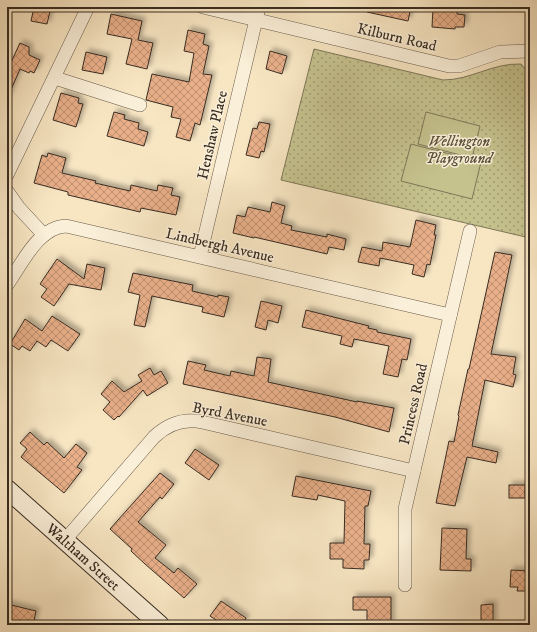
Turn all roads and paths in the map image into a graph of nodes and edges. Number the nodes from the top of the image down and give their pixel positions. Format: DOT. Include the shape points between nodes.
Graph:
graph roads {
  1 [pos="88,7"];
  2 [pos="203,7"];
  3 [pos="259,7"];
  4 [pos="256,20"];
  5 [pos="530,51"];
  6 [pos="55,78"];
  7 [pos="140,105"];
  8 [pos="7,175"];
  9 [pos="7,191"];
  10 [pos="470,231"];
  11 [pos="44,235"];
  12 [pos="200,256"];
  13 [pos="7,285"];
  14 [pos="450,315"];
  15 [pos="414,471"];
  16 [pos="9,494"];
  17 [pos="64,540"];
  18 [pos="405,585"];
  19 [pos="160,625"];
  1 -- 6 [label="street"];
  2 -- 4 [label="street, Kilburn Road"];
  3 -- 4 [label="street, Henshaw Place"];
  4 -- 5 [label="street, Kilburn Road" via="449,66 459,66 500,52"];
  4 -- 12 [label="street, Henshaw Place"];
  6 -- 7 [label="street"];
  6 -- 8 [label="street"];
  9 -- 11 [label="street" via="18,208"];
  10 -- 14 [label="street, Princess Road"];
  11 -- 12 [label="street, Lindbergh Avenue" via="57,228 72,227"];
  11 -- 13 [label="street"];
  12 -- 14 [label="street, Lindbergh Avenue"];
  14 -- 15 [label="street, Princess Road"];
  15 -- 17 [label="street, Byrd Avenue" via="202,422 180,421 166,426 154,437"];
  15 -- 18 [label="street, Princess Road" via="405,514"];
  16 -- 17 [label="main road, Waltham Street"];
  17 -- 19 [label="main road, Waltham Street"];
}
